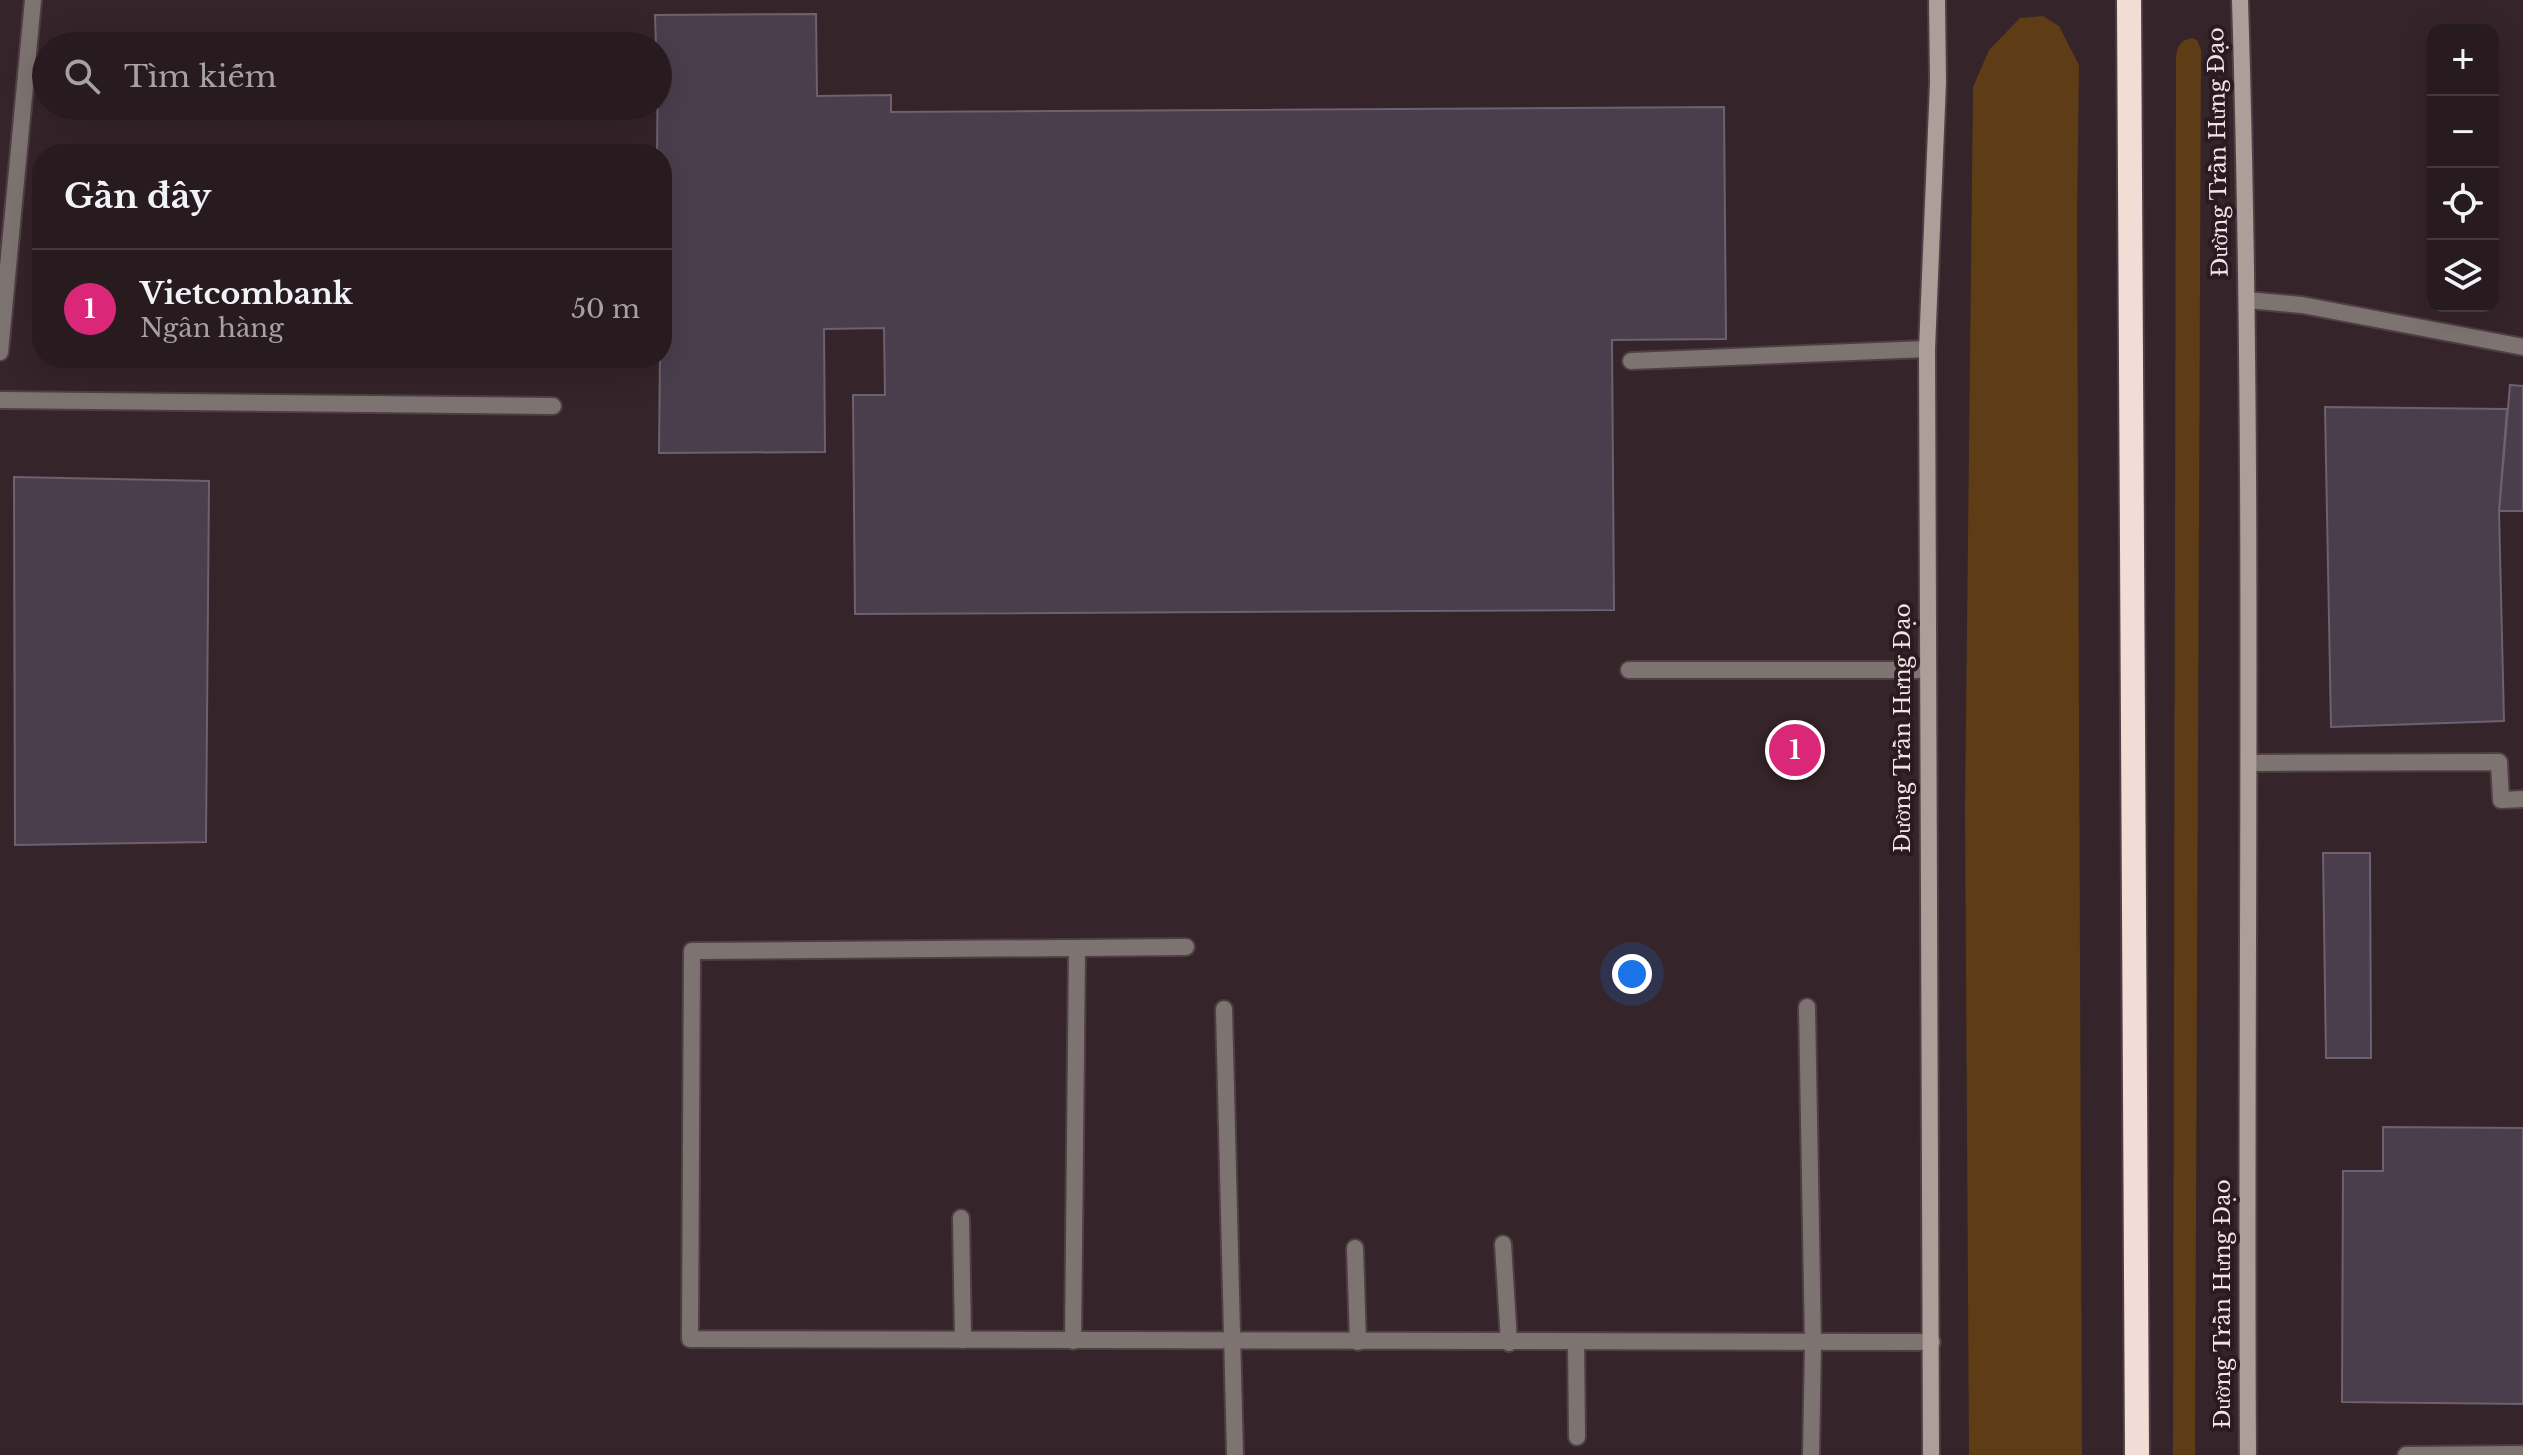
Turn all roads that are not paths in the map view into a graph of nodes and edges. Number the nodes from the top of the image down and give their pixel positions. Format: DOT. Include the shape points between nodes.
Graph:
graph roads {
  1 [pos="33,0"];
  2 [pos="1937,0"];
  3 [pos="2129,0"];
  4 [pos="2240,0"];
  5 [pos="2247,300"];
  6 [pos="2523,347"];
  7 [pos="1927,349"];
  8 [pos="0,352"];
  9 [pos="1631,361"];
  10 [pos="0,400"];
  11 [pos="553,406"];
  12 [pos="1629,670"];
  13 [pos="1927,670"];
  14 [pos="2250,763"];
  15 [pos="2523,799"];
  16 [pos="1186,947"];
  17 [pos="1077,948"];
  18 [pos="1807,1007"];
  19 [pos="1224,1009"];
  20 [pos="961,1218"];
  21 [pos="1503,1244"];
  22 [pos="1355,1248"];
  23 [pos="963,1340"];
  24 [pos="1073,1341"];
  25 [pos="1233,1342"];
  26 [pos="1358,1342"];
  27 [pos="1932,1342"];
  28 [pos="1509,1343"];
  29 [pos="1576,1343"];
  30 [pos="1813,1344"];
  31 [pos="1577,1437"];
  32 [pos="2523,1454"];
  33 [pos="1235,1455"];
  34 [pos="1811,1455"];
  35 [pos="1931,1455"];
  36 [pos="2137,1455"];
  37 [pos="2248,1455"];
  38 [pos="2406,1455"];
  1 -- 8 [label="street"];
  2 -- 7 [label="main road, Đường Trần Hưng Đạo"];
  3 -- 36 [label="highway"];
  4 -- 5 [label="main road, Đường Trần Hưng Đạo"];
  5 -- 6 [label="street" via="2302,305"];
  5 -- 14 [label="main road, Đường Trần Hưng Đạo"];
  7 -- 9 [label="street"];
  7 -- 13 [label="main road, Đường Trần Hưng Đạo"];
  10 -- 11 [label="street"];
  12 -- 13 [label="street"];
  13 -- 27 [label="main road, Đường Trần Hưng Đạo"];
  14 -- 15 [label="street" via="2499,762 2501,800"];
  14 -- 37 [label="main road, Đường Trần Hưng Đạo"];
  16 -- 17 [label="street"];
  17 -- 23 [label="street" via="692,951 690,1339"];
  17 -- 24 [label="street"];
  18 -- 30 [label="street"];
  19 -- 25 [label="street"];
  20 -- 23 [label="street"];
  21 -- 28 [label="street"];
  22 -- 26 [label="street"];
  23 -- 24 [label="street"];
  24 -- 25 [label="street"];
  25 -- 26 [label="street"];
  25 -- 33 [label="street"];
  26 -- 28 [label="street"];
  27 -- 30 [label="street"];
  27 -- 35 [label="main road, Đường Trần Hưng Đạo"];
  28 -- 29 [label="street"];
  29 -- 30 [label="street"];
  29 -- 31 [label="street"];
  30 -- 34 [label="street"];
  32 -- 38 [label="street"];
}
